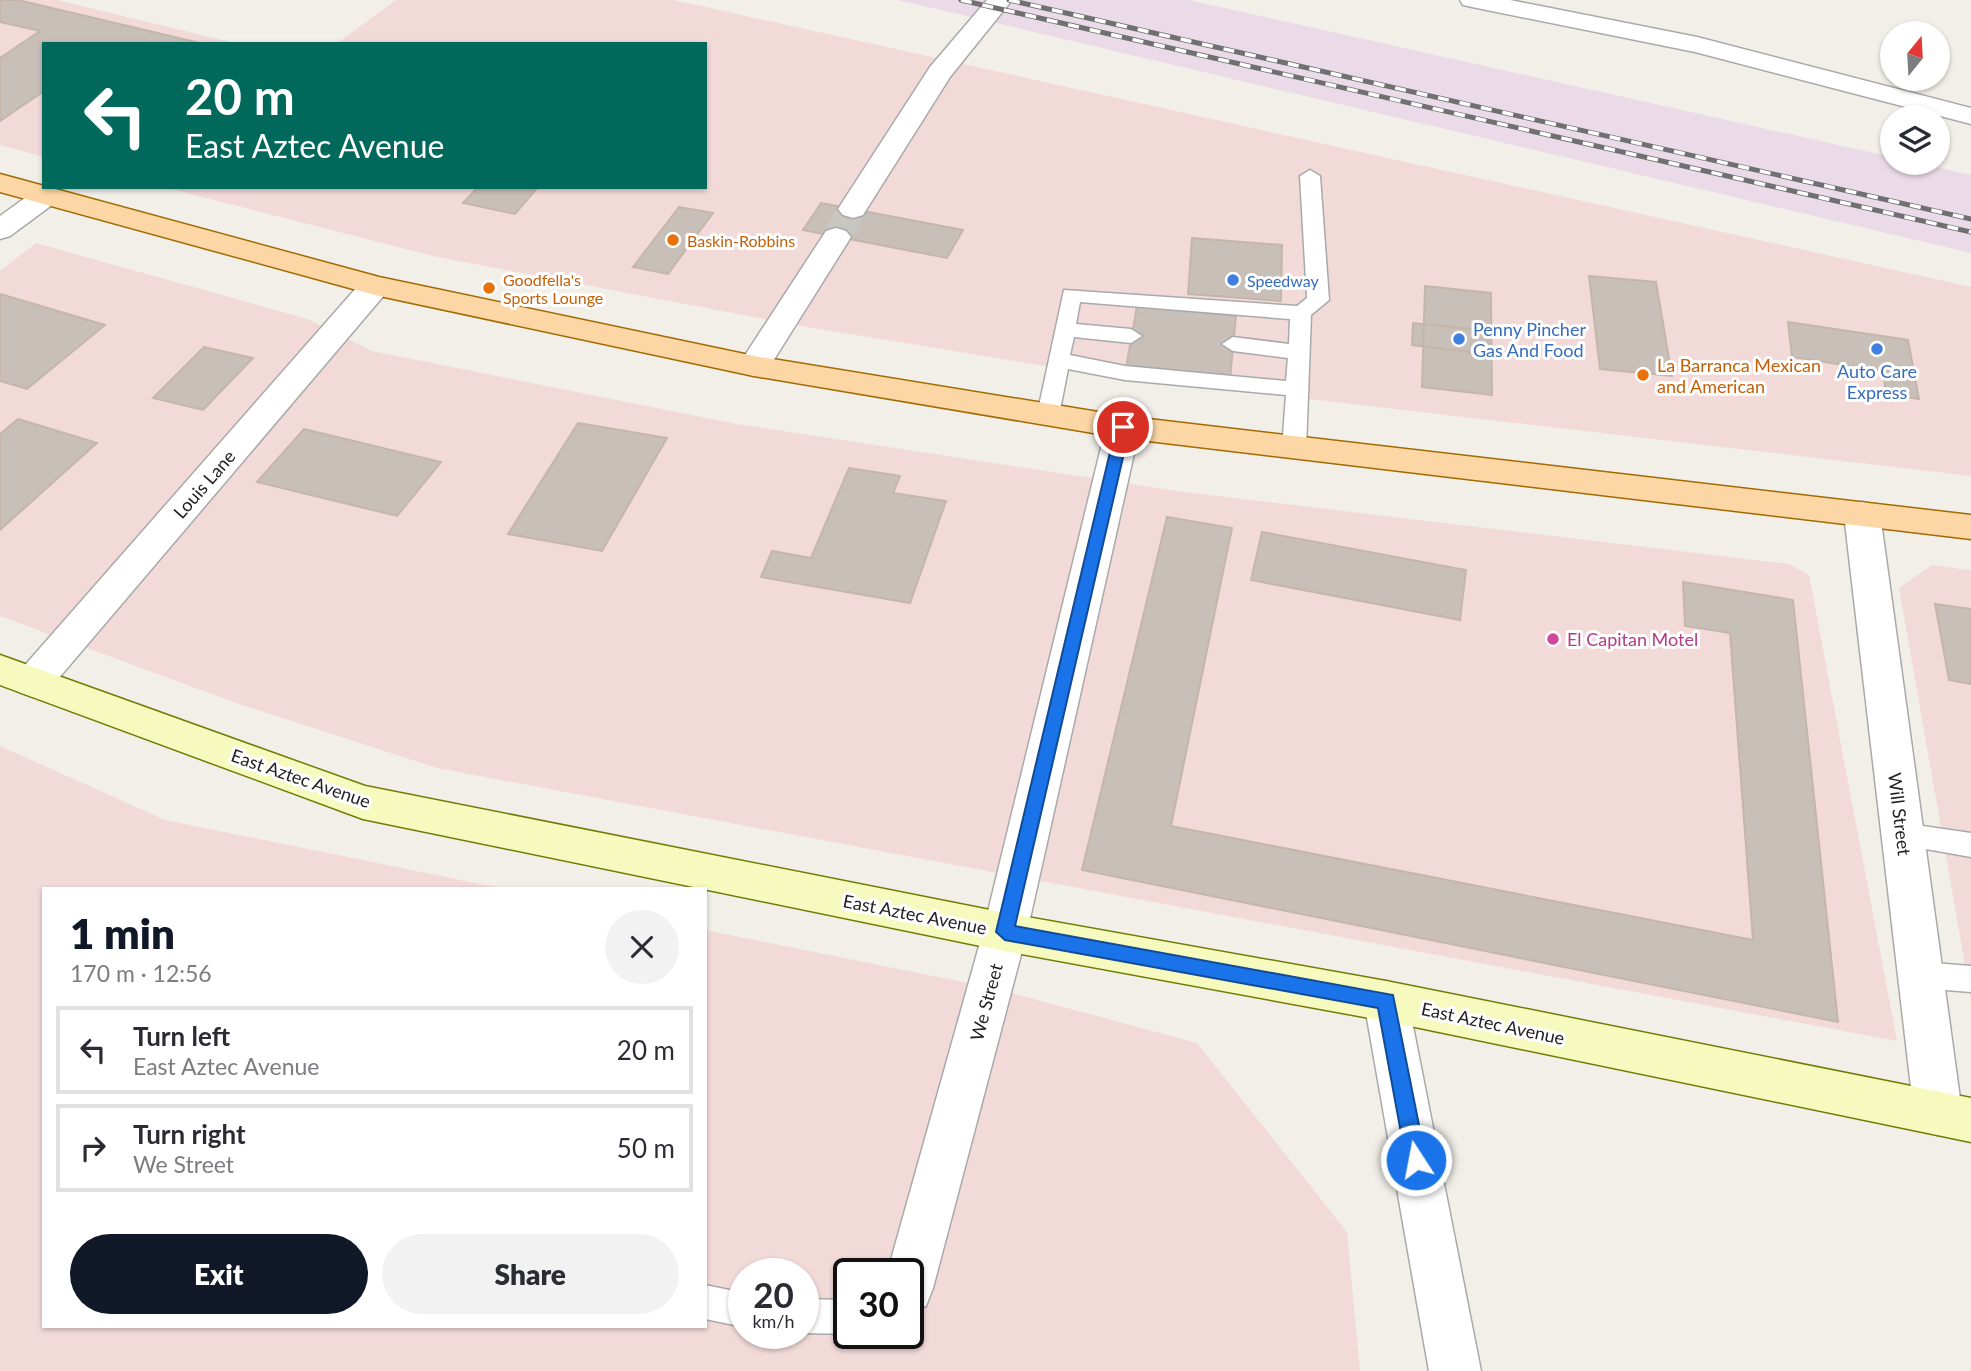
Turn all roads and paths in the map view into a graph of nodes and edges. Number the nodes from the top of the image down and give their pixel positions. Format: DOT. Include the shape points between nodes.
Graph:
graph roads {
  1 [pos="1000,0"];
  2 [pos="1472,0"];
  3 [pos="1971,116"];
  4 [pos="1310,176"];
  5 [pos="0,183"];
  6 [pos="46,196"];
  7 [pos="853,209"];
  8 [pos="0,230"];
  9 [pos="836,237"];
  10 [pos="374,286"];
  11 [pos="1301,313"];
  12 [pos="1065,330"];
  13 [pos="1131,336"];
  14 [pos="1233,344"];
  15 [pos="1298,352"];
  16 [pos="1059,360"];
  17 [pos="754,366"];
  18 [pos="1297,389"];
  19 [pos="1048,415"];
  20 [pos="1123,427"];
  21 [pos="1294,448"];
  22 [pos="1862,514"];
  23 [pos="1971,527"];
  24 [pos="17,676"];
  25 [pos="1902,835"];
  26 [pos="1971,845"];
  27 [pos="1005,932"];
  28 [pos="1920,975"];
  29 [pos="1971,979"];
  30 [pos="1386,1001"];
  31 [pos="1954,1117"];
  32 [pos="916,1258"];
  33 [pos="707,1302"];
  34 [pos="728,1307"];
  35 [pos="1455,1371"];
  1 -- 7 [label="street" via="939,73"];
  2 -- 3 [label="street" via="1697,45"];
  4 -- 11 [label="lane" via="1318,300"];
  5 -- 6 [label="main road"];
  6 -- 8 [label="street"];
  6 -- 10 [label="main road"];
  9 -- 17 [label="street"];
  10 -- 17 [label="main road"];
  10 -- 24 [label="street, Louis Lane"];
  11 -- 12 [label="lane" via="1072,295"];
  11 -- 15 [label="lane"];
  12 -- 13 [label="lane"];
  12 -- 16 [label="lane"];
  14 -- 15 [label="lane"];
  15 -- 18 [label="lane"];
  16 -- 18 [label="lane" via="1125,373"];
  16 -- 19 [label="lane"];
  17 -- 19 [label="main road"];
  18 -- 21 [label="lane"];
  19 -- 20 [label="main road"];
  20 -- 21 [label="main road"];
  20 -- 27 [label="street, We Street"];
  21 -- 22 [label="main road"];
  22 -- 23 [label="main road"];
  22 -- 25 [label="street, Will Street"];
  24 -- 27 [label="main road, East Aztec Avenue" via="363,802"];
  25 -- 26 [label="lane"];
  25 -- 28 [label="street, Will Street"];
  27 -- 30 [label="main road, East Aztec Avenue"];
  27 -- 32 [label="street, We Street"];
  28 -- 29 [label="lane"];
  28 -- 31 [label="street, Will Street"];
  30 -- 31 [label="main road, East Aztec Avenue"];
  30 -- 35 [label="street"];
  33 -- 34 [label="lane"];
}
